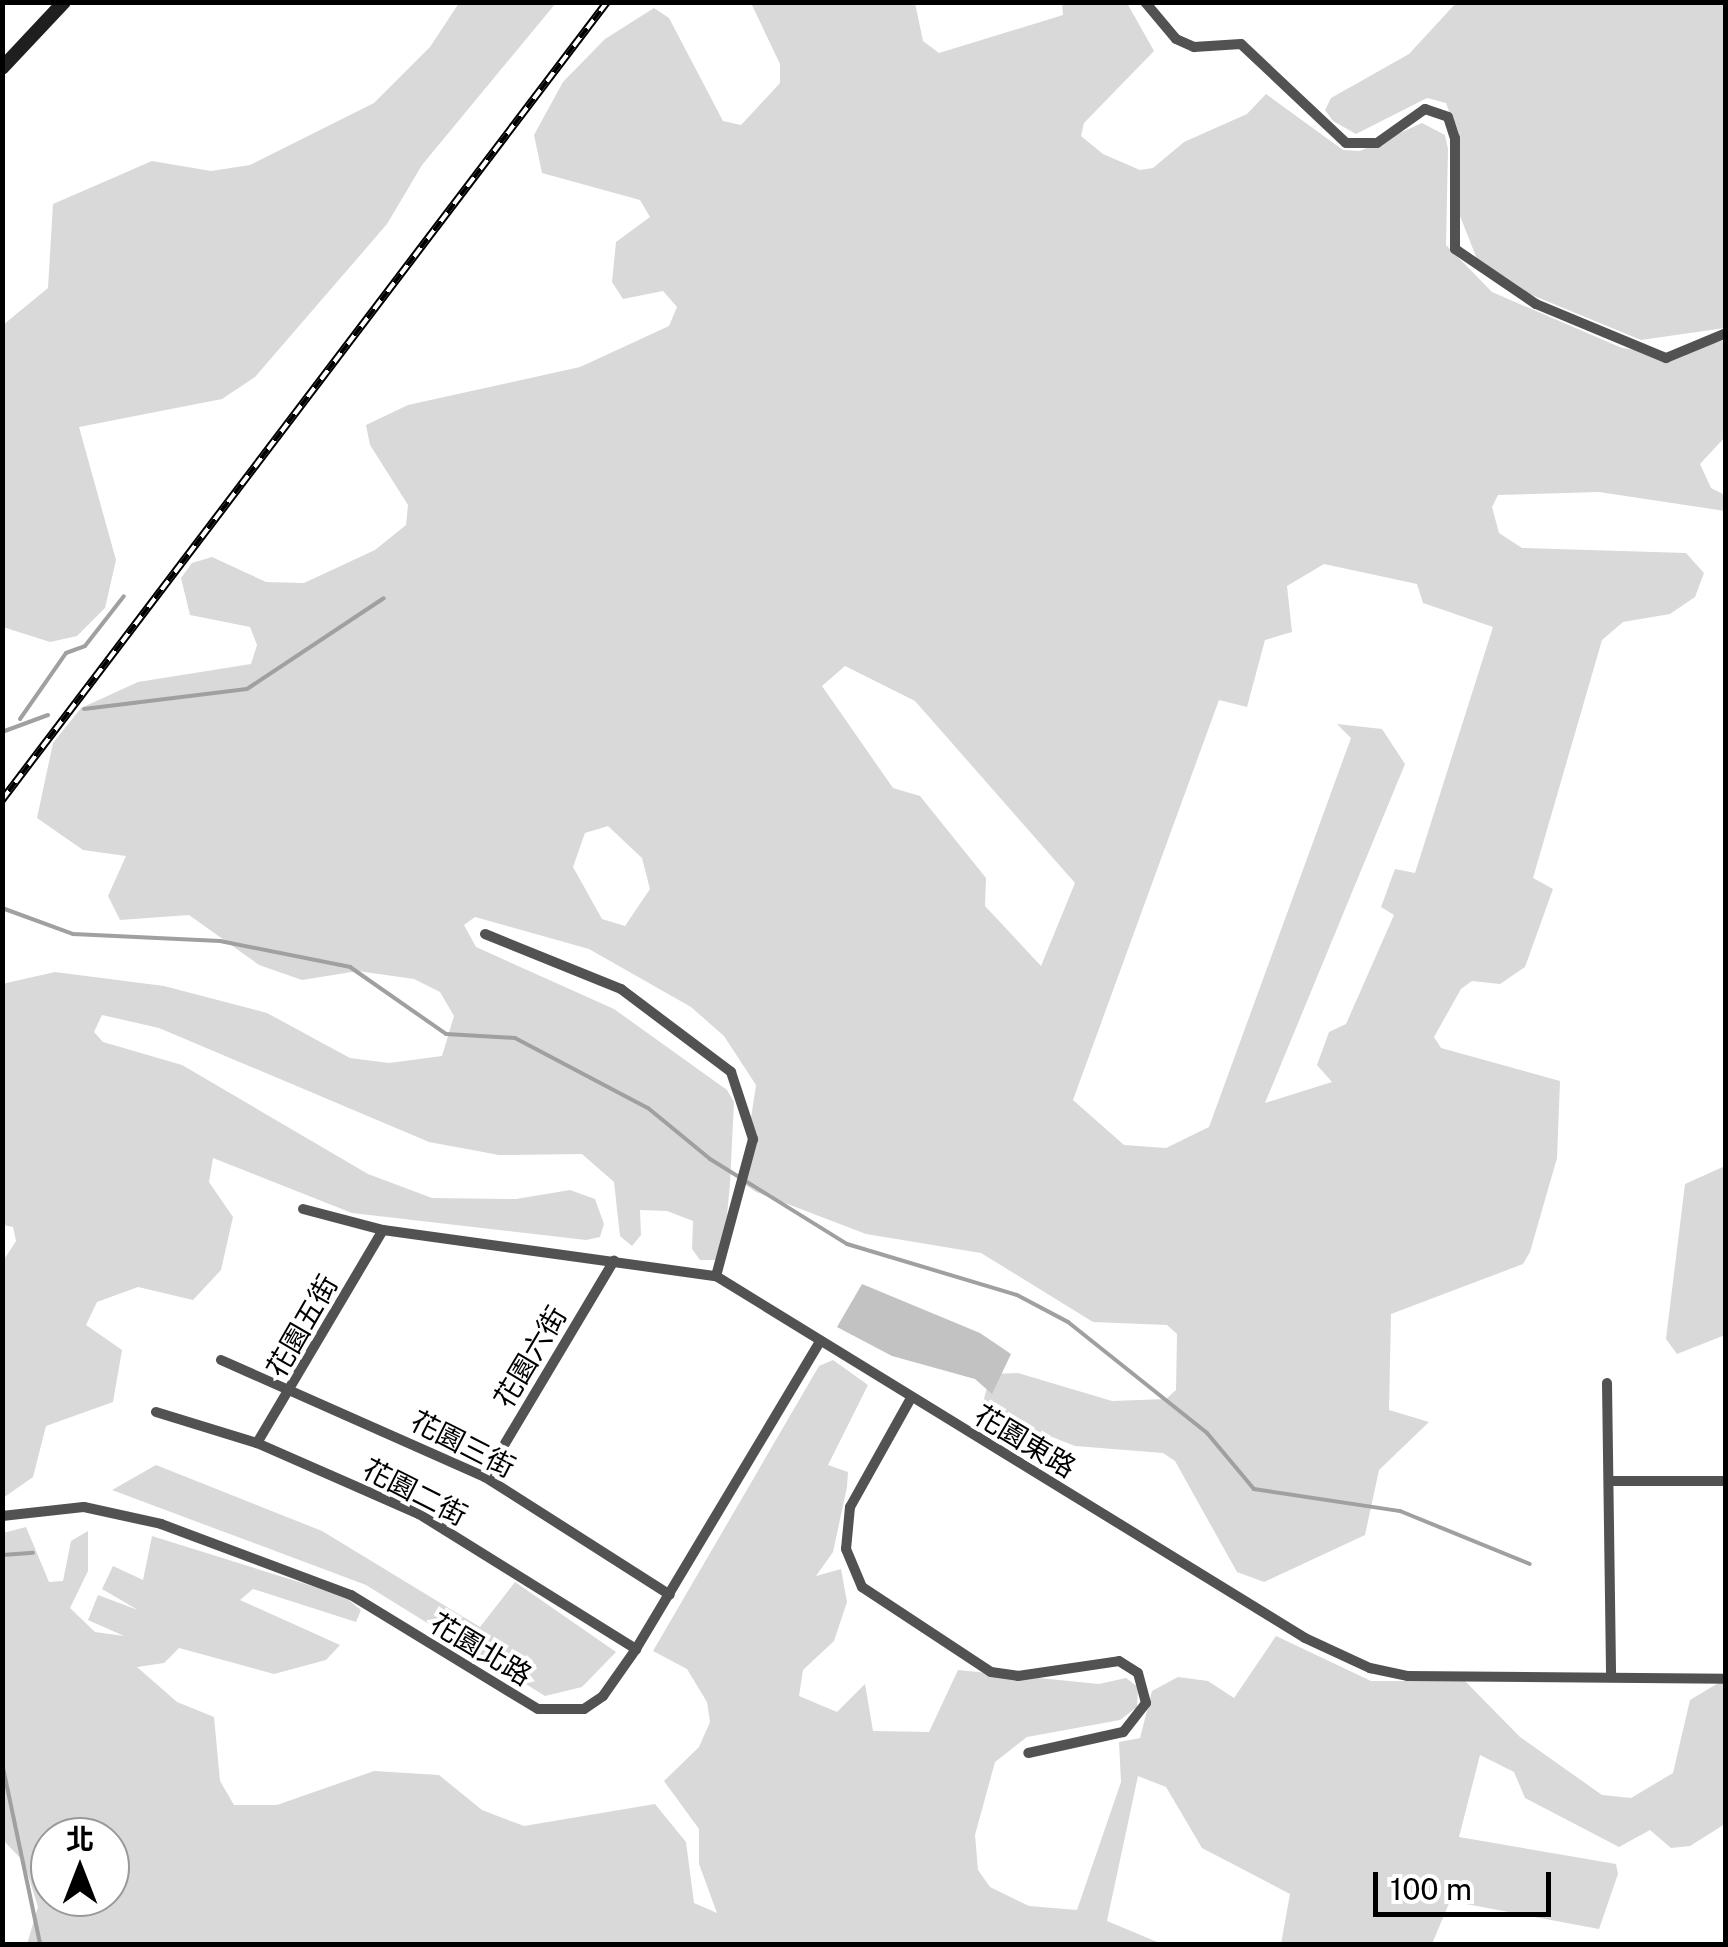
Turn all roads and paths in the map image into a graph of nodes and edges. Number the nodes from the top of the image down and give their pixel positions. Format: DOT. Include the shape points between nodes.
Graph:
graph roads {
  1 [pos="64,2"];
  2 [pos="1145,2"];
  3 [pos="2,68"];
  4 [pos="1726,333"];
  5 [pos="485,934"];
  6 [pos="302,1209"];
  7 [pos="383,1230"];
  8 [pos="614,1262"];
  9 [pos="716,1276"];
  10 [pos="819,1342"];
  11 [pos="221,1360"];
  12 [pos="1607,1383"];
  13 [pos="294,1386"];
  14 [pos="911,1398"];
  15 [pos="156,1412"];
  16 [pos="257,1443"];
  17 [pos="485,1476"];
  18 [pos="1610,1481"];
  19 [pos="1726,1481"];
  20 [pos="2,1516"];
  21 [pos="670,1595"];
  22 [pos="636,1650"];
  23 [pos="1610,1677"];
  24 [pos="1726,1678"];
  25 [pos="1028,1753"];
  1 -- 3 [label="street"];
  2 -- 4 [label="street" via="1176,40 1194,47 1241,44 1346,142 1377,142 1425,109 1448,118 1455,138 1455,249 1536,304 1666,358"];
  5 -- 9 [label="street" via="621,988 731,1072 750,1111 749,1162"];
  6 -- 7 [label="street, 花園東路"];
  7 -- 8 [label="street, 花園東路"];
  7 -- 13 [label="street, 花園五街"];
  8 -- 9 [label="street, 花園東路"];
  8 -- 17 [label="street, 花園六街"];
  9 -- 10 [label="street, 花園東路"];
  10 -- 14 [label="street, 花園東路"];
  10 -- 21 [label="street, 花園北路"];
  11 -- 13 [label="street, 花園三街"];
  12 -- 18 [label="street"];
  13 -- 16 [label="street, 花園五街"];
  13 -- 17 [label="street, 花園三街"];
  14 -- 23 [label="street, 花園東路" via="1336,1655 1408,1676"];
  14 -- 25 [label="street" via="850,1507 846,1549 862,1586 991,1672 1018,1676 1119,1661 1138,1674 1146,1703 1134,1724"];
  15 -- 16 [label="street, 花園二街"];
  16 -- 22 [label="street, 花園二街" via="419,1514"];
  17 -- 21 [label="street, 花園三街"];
  18 -- 19 [label="street"];
  18 -- 23 [label="street"];
  20 -- 22 [label="street, 花園北路" via="84,1507 217,1544 351,1595 538,1709 584,1709 603,1696"];
  21 -- 22 [label="street, 花園北路"];
  23 -- 24 [label="street, 花園東路"];
}
